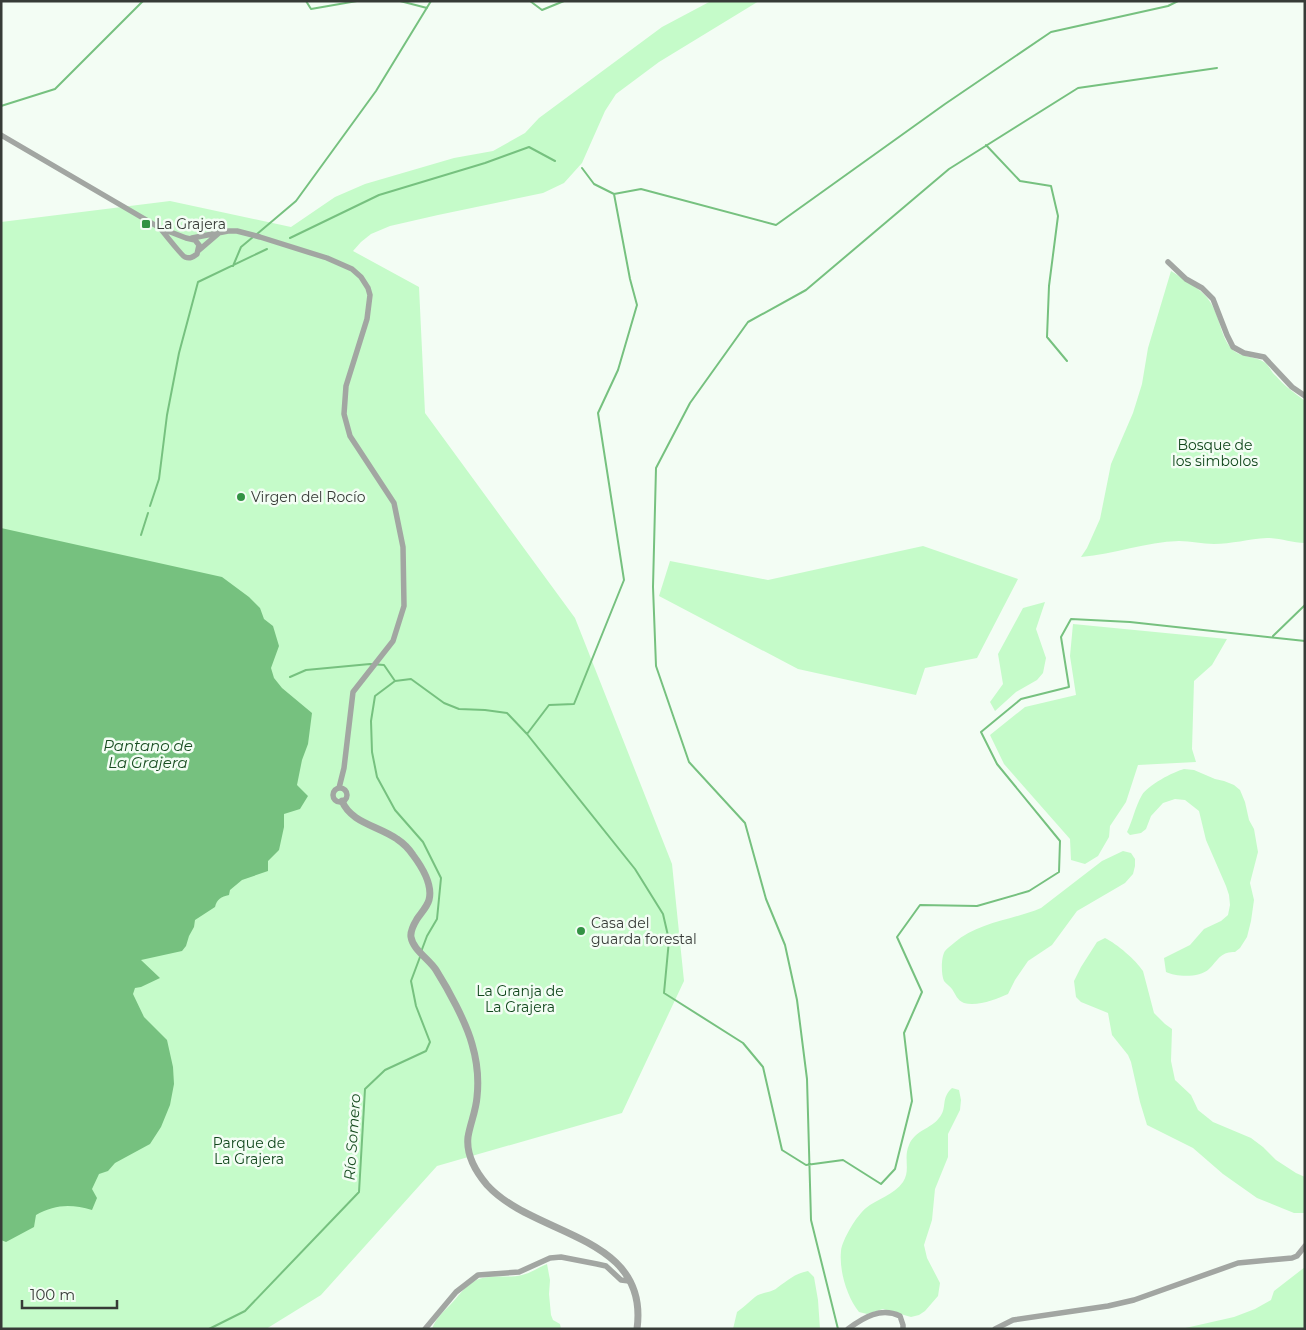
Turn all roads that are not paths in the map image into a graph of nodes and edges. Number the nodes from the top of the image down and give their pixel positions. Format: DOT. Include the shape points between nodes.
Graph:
graph roads {
  1 [pos="1,135"];
  2 [pos="160,228"];
  3 [pos="220,232"];
  4 [pos="189,238"];
  5 [pos="178,249"];
  6 [pos="198,251"];
  7 [pos="1168,262"];
  8 [pos="1305,396"];
  9 [pos="339,788"];
  10 [pos="342,801"];
  11 [pos="1305,1246"];
  12 [pos="629,1281"];
  13 [pos="425,1329"];
  14 [pos="637,1329"];
  15 [pos="848,1329"];
  16 [pos="903,1329"];
  17 [pos="995,1329"];
  1 -- 2 [label="street"];
  2 -- 4 [label="street"];
  2 -- 5 [label="street"];
  3 -- 4 [label="street"];
  3 -- 6 [label="street"];
  3 -- 9 [label="street" via="249,234 352,268 365,282 370,295 368,319 346,386 344,414 350,436 394,503 403,547 404,606 393,640 353,692"];
  4 -- 5 [label="street" via="180,242"];
  4 -- 6 [label="street" via="199,245"];
  5 -- 6 [label="street" via="182,256 188,258"];
  7 -- 8 [label="street" via="1213,299 1234,347 1244,353 1264,357"];
  9 -- 10 [label="street" via="346,794"];
  9 -- 10 [label="street" via="333,797"];
  10 -- 12 [label="street" via="345,808 361,821 398,840 426,875 429,902 411,935 414,944 436,969 465,1023 472,1044 478,1084 468,1139 469,1155 476,1170 505,1200 615,1259"];
  11 -- 17 [label="street" via="1292,1258 1238,1262 1134,1300 1013,1320"];
  12 -- 13 [label="street" via="621,1280 606,1266 561,1257 550,1258 519,1272 478,1275 469,1280"];
  12 -- 14 [label="street" via="638,1310"];
  15 -- 16 [label="street" via="868,1315 884,1313 900,1316"];
}
